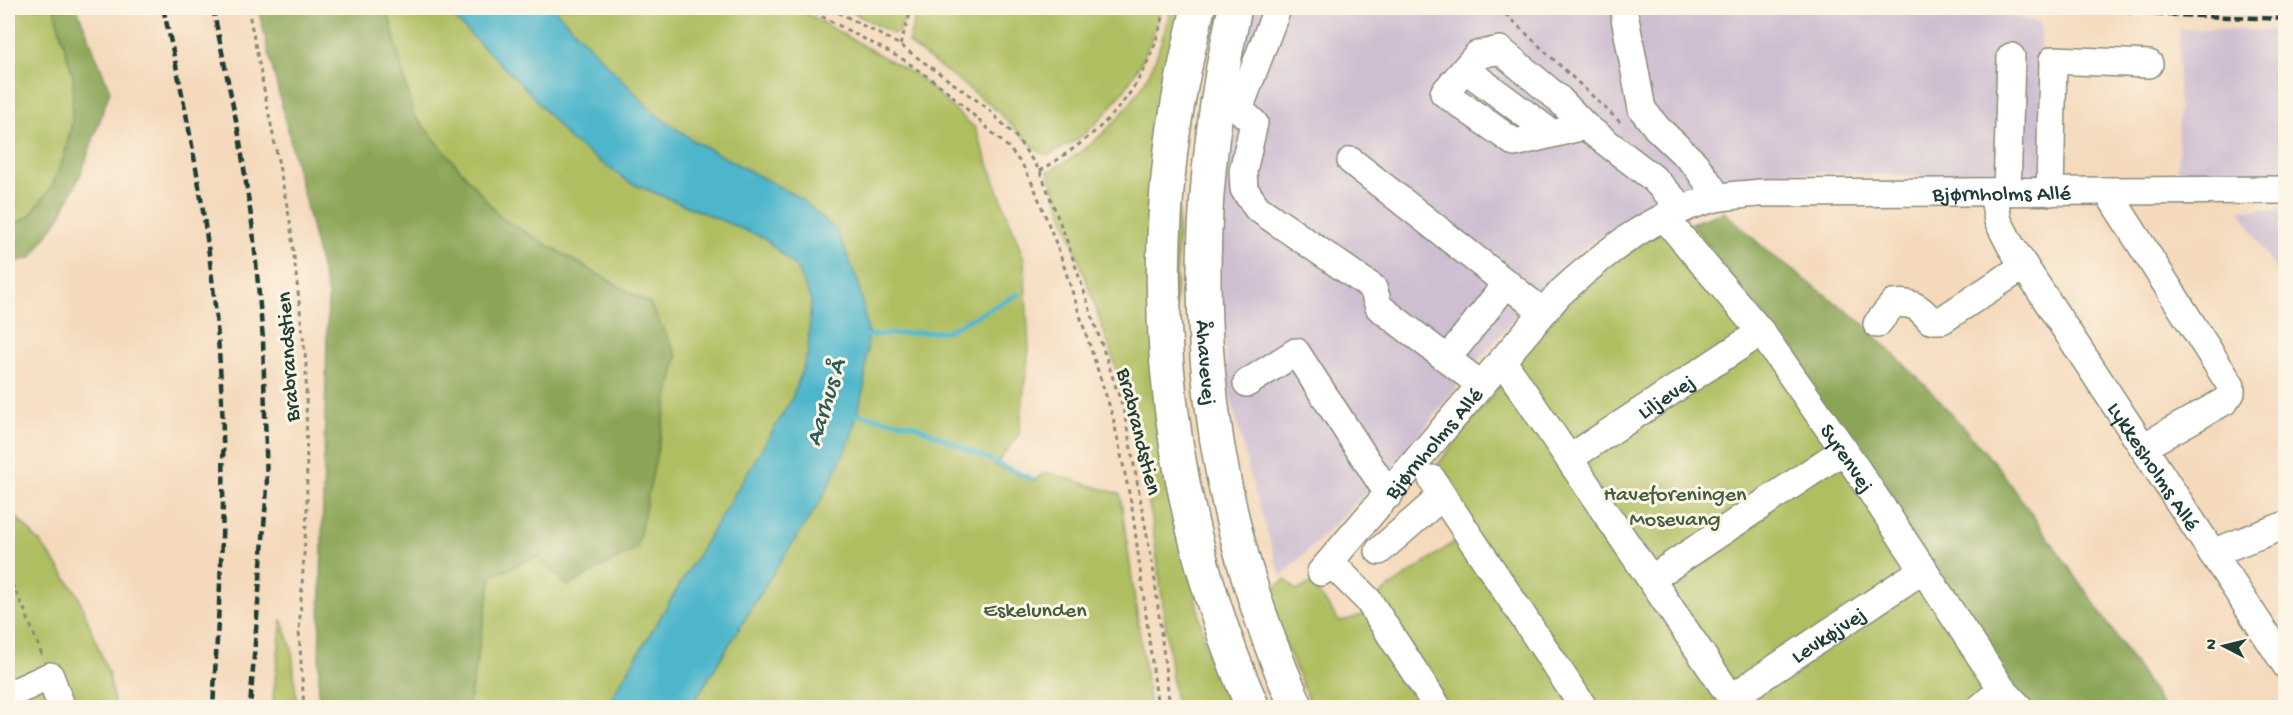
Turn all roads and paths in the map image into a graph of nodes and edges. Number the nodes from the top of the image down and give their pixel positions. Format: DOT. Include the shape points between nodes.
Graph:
graph roads {
  1 [pos="248,8"];
  2 [pos="806,8"];
  3 [pos="830,8"];
  4 [pos="912,8"];
  5 [pos="1165,8"];
  6 [pos="1198,8"];
  7 [pos="1235,8"];
  8 [pos="1498,8"];
  9 [pos="1277,9"];
  10 [pos="1625,18"];
  11 [pos="900,45"];
  12 [pos="2011,57"];
  13 [pos="2149,64"];
  14 [pos="1585,126"];
  15 [pos="1627,129"];
  16 [pos="1351,161"];
  17 [pos="1040,171"];
  18 [pos="1208,172"];
  19 [pos="2286,190"];
  20 [pos="2107,191"];
  21 [pos="2000,192"];
  22 [pos="2050,192"];
  23 [pos="1718,197"];
  24 [pos="1673,213"];
  25 [pos="2024,266"];
  26 [pos="1507,283"];
  27 [pos="1373,288"];
  28 [pos="1543,312"];
  29 [pos="1877,324"];
  30 [pos="1761,332"];
  31 [pos="1458,345"];
  32 [pos="1492,372"];
  33 [pos="1247,382"];
  34 [pos="2143,447"];
  35 [pos="1844,450"];
  36 [pos="1570,458"];
  37 [pos="1416,464"];
  38 [pos="1440,492"];
  39 [pos="1389,495"];
  40 [pos="2286,525"];
  41 [pos="1379,551"];
  42 [pos="2212,553"];
  43 [pos="1924,570"];
  44 [pos="8,576"];
  45 [pos="1651,579"];
  46 [pos="2286,665"];
  47 [pos="50,676"];
  48 [pos="8,695"];
  49 [pos="2011,698"];
  50 [pos="1735,703"];
  51 [pos="62,708"];
  52 [pos="304,708"];
  53 [pos="1158,708"];
  54 [pos="1170,708"];
  55 [pos="1253,708"];
  56 [pos="1276,708"];
  57 [pos="1297,708"];
  58 [pos="1438,708"];
  59 [pos="1584,708"];
  60 [pos="1980,708"];
  1 -- 52 [label="path, Brabrandstien" via="290,221 306,363 307,509 299,631"];
  2 -- 53 [label="path" via="904,60 945,89 1009,147 1027,173 1059,251 1113,417 1132,507"];
  3 -- 11 [label="path, Brabrandstien"];
  4 -- 11 [label="path"];
  5 -- 17 [label="path" via="1144,72 1124,101 1102,127"];
  6 -- 55 [label="main road, Åhavevej" via="1169,167 1163,280 1166,352 1175,441 1196,546 1228,648"];
  7 -- 18 [label="main road, Åhavevej"];
  8 -- 15 [label="path"];
  9 -- 27 [label="street" via="1239,109 1254,123 1243,171 1244,189 1257,208"];
  10 -- 23 [label="street" via="1642,109 1695,164"];
  11 -- 17 [label="path, Brabrandstien" via="986,107 1016,137"];
  12 -- 21 [label="street, Lykkesholms Allé"];
  13 -- 22 [label="street" via="2053,60"];
  14 -- 14 [label="street, Syrenvej" via="1500,50 1477,55 1444,93 1515,143"];
  14 -- 24 [label="street, Syrenvej" via="1653,178"];
  16 -- 26 [label="street"];
  17 -- 54 [label="path, Brabrandstien" via="1124,411 1154,573"];
  18 -- 56 [label="main road" via="1194,292 1196,438 1203,487 1229,588"];
  18 -- 57 [label="main road, Åhavevej" via="1203,294 1215,436 1248,582"];
  19 -- 20 [label="street, Bjørnholms Allé"];
  20 -- 22 [label="street, Bjørnholms Allé"];
  20 -- 34 [label="street" via="2230,387 2225,401"];
  21 -- 22 [label="street, Bjørnholms Allé"];
  21 -- 23 [label="street, Bjørnholms Allé" via="1758,193"];
  21 -- 25 [label="street, Lykkesholms Allé" via="1998,221"];
  23 -- 24 [label="street, Bjørnholms Allé"];
  24 -- 28 [label="street, Bjørnholms Allé" via="1632,234 1595,261"];
  24 -- 30 [label="street, Syrenvej"];
  25 -- 29 [label="street" via="1942,320 1930,320 1918,307 1901,303 1893,304"];
  25 -- 34 [label="street, Lykkesholms Allé"];
  26 -- 28 [label="street"];
  26 -- 31 [label="street"];
  27 -- 31 [label="street"];
  27 -- 32 [label="street" via="1378,307"];
  28 -- 32 [label="street, Bjørnholms Allé"];
  30 -- 35 [label="street, Syrenvej"];
  30 -- 36 [label="street, Liljevej"];
  31 -- 32 [label="street"];
  32 -- 36 [label="street"];
  32 -- 37 [label="street, Bjørnholms Allé"];
  33 -- 39 [label="street" via="1296,352"];
  34 -- 42 [label="street, Lykkesholms Allé"];
  35 -- 43 [label="street, Syrenvej"];
  35 -- 45 [label="street"];
  36 -- 45 [label="street"];
  37 -- 38 [label="street"];
  37 -- 39 [label="street, Bjørnholms Allé"];
  38 -- 41 [label="street" via="1432,505"];
  38 -- 59 [label="street"];
  39 -- 58 [label="street, Bjørnholms Allé" via="1326,568 1368,600"];
  40 -- 42 [label="street"];
  42 -- 46 [label="street, Lykkesholms Allé"];
  43 -- 49 [label="street, Syrenvej"];
  43 -- 50 [label="street, Levkøjvej"];
  44 -- 47 [label="path"];
  45 -- 50 [label="street"];
  47 -- 48 [label="street"];
  47 -- 51 [label="street"];
  49 -- 60 [label="street"];
}
